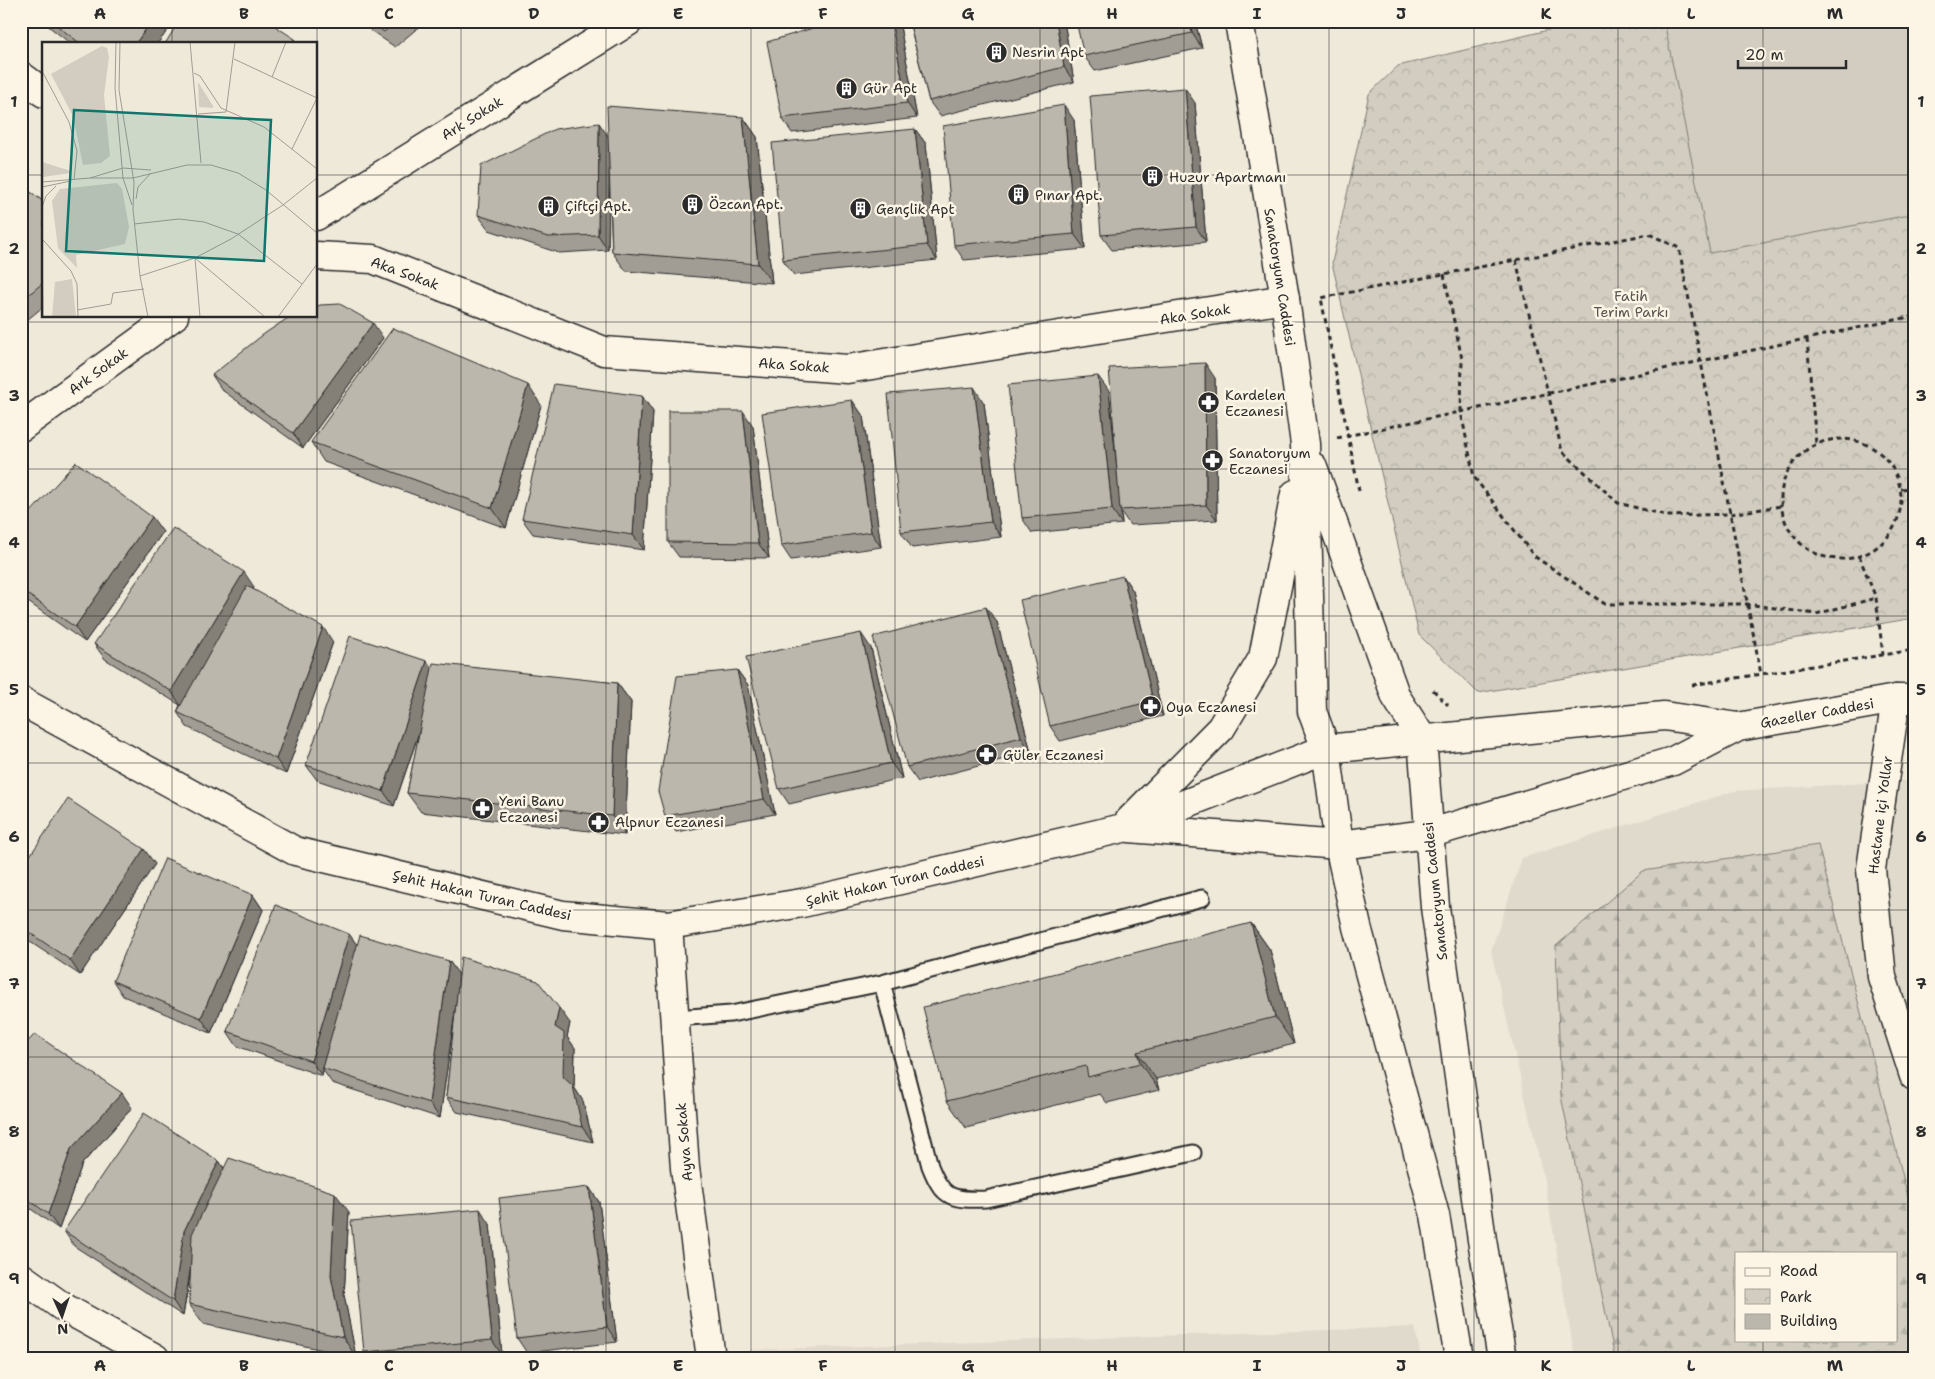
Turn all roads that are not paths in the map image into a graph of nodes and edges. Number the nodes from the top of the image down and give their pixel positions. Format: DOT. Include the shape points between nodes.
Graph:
graph roads {
  1 [pos="629,21"];
  2 [pos="1239,21"];
  3 [pos="21,76"];
  4 [pos="42,92"];
  5 [pos="318,215"];
  6 [pos="318,256"];
  7 [pos="1284,299"];
  8 [pos="171,318"];
  9 [pos="21,427"];
  10 [pos="1305,444"];
  11 [pos="1908,696"];
  12 [pos="21,701"];
  13 [pos="1738,727"];
  14 [pos="1422,738"];
  15 [pos="1326,749"];
  16 [pos="1123,828"];
  17 [pos="1428,834"];
  18 [pos="1339,845"];
  19 [pos="1202,898"];
  20 [pos="668,925"];
  21 [pos="882,984"];
  22 [pos="675,1018"];
  23 [pos="1914,1076"];
  24 [pos="1193,1153"];
  25 [pos="21,1278"];
  26 [pos="155,1358"];
  27 [pos="711,1358"];
  28 [pos="1458,1358"];
  29 [pos="1502,1358"];
  1 -- 5 [label="main road, Ark Sokak"];
  2 -- 7 [label="main road, Sanatoryum Caddesi"];
  3 -- 4 [label="main road"];
  6 -- 7 [label="main road, Aka Sokak" via="373,259 604,351 847,369"];
  7 -- 10 [label="main road, Sanatoryum Caddesi"];
  8 -- 9 [label="main road, Ark Sokak"];
  10 -- 14 [label="main road, Sanatoryum Caddesi" via="1396,698"];
  10 -- 15 [label="main road, Sanatoryum Caddesi" via="1312,711"];
  10 -- 16 [label="main road" via="1263,658 1221,728"];
  11 -- 13 [label="main road, Gazeller Caddesi"];
  11 -- 23 [label="main road, Hastane içi Yollar" via="1871,870 1882,976"];
  12 -- 20 [label="main road, Şehit Hakan Turan Caddesi" via="295,851 563,915"];
  13 -- 14 [label="main road" via="1664,716"];
  13 -- 17 [label="main road" via="1673,761"];
  14 -- 15 [label="main road"];
  14 -- 17 [label="main road, Sanatoryum Caddesi"];
  15 -- 16 [label="main road"];
  15 -- 18 [label="main road, Sanatoryum Caddesi"];
  16 -- 18 [label="main road"];
  16 -- 20 [label="main road, Şehit Hakan Turan Caddesi" via="802,903"];
  17 -- 18 [label="main road"];
  17 -- 29 [label="main road, Sanatoryum Caddesi" via="1468,1142"];
  18 -- 28 [label="main road, Sanatoryum Caddesi" via="1357,928 1435,1215"];
  19 -- 21 [label="lane"];
  20 -- 22 [label="main road, Ayva Sokak"];
  21 -- 22 [label="lane" via="731,1014"];
  21 -- 24 [label="lane" via="930,1166 938,1186 958,1200 986,1199"];
  22 -- 27 [label="main road, Ayva Sokak" via="685,1168"];
  25 -- 26 [label="main road" via="63,1307"];
}
